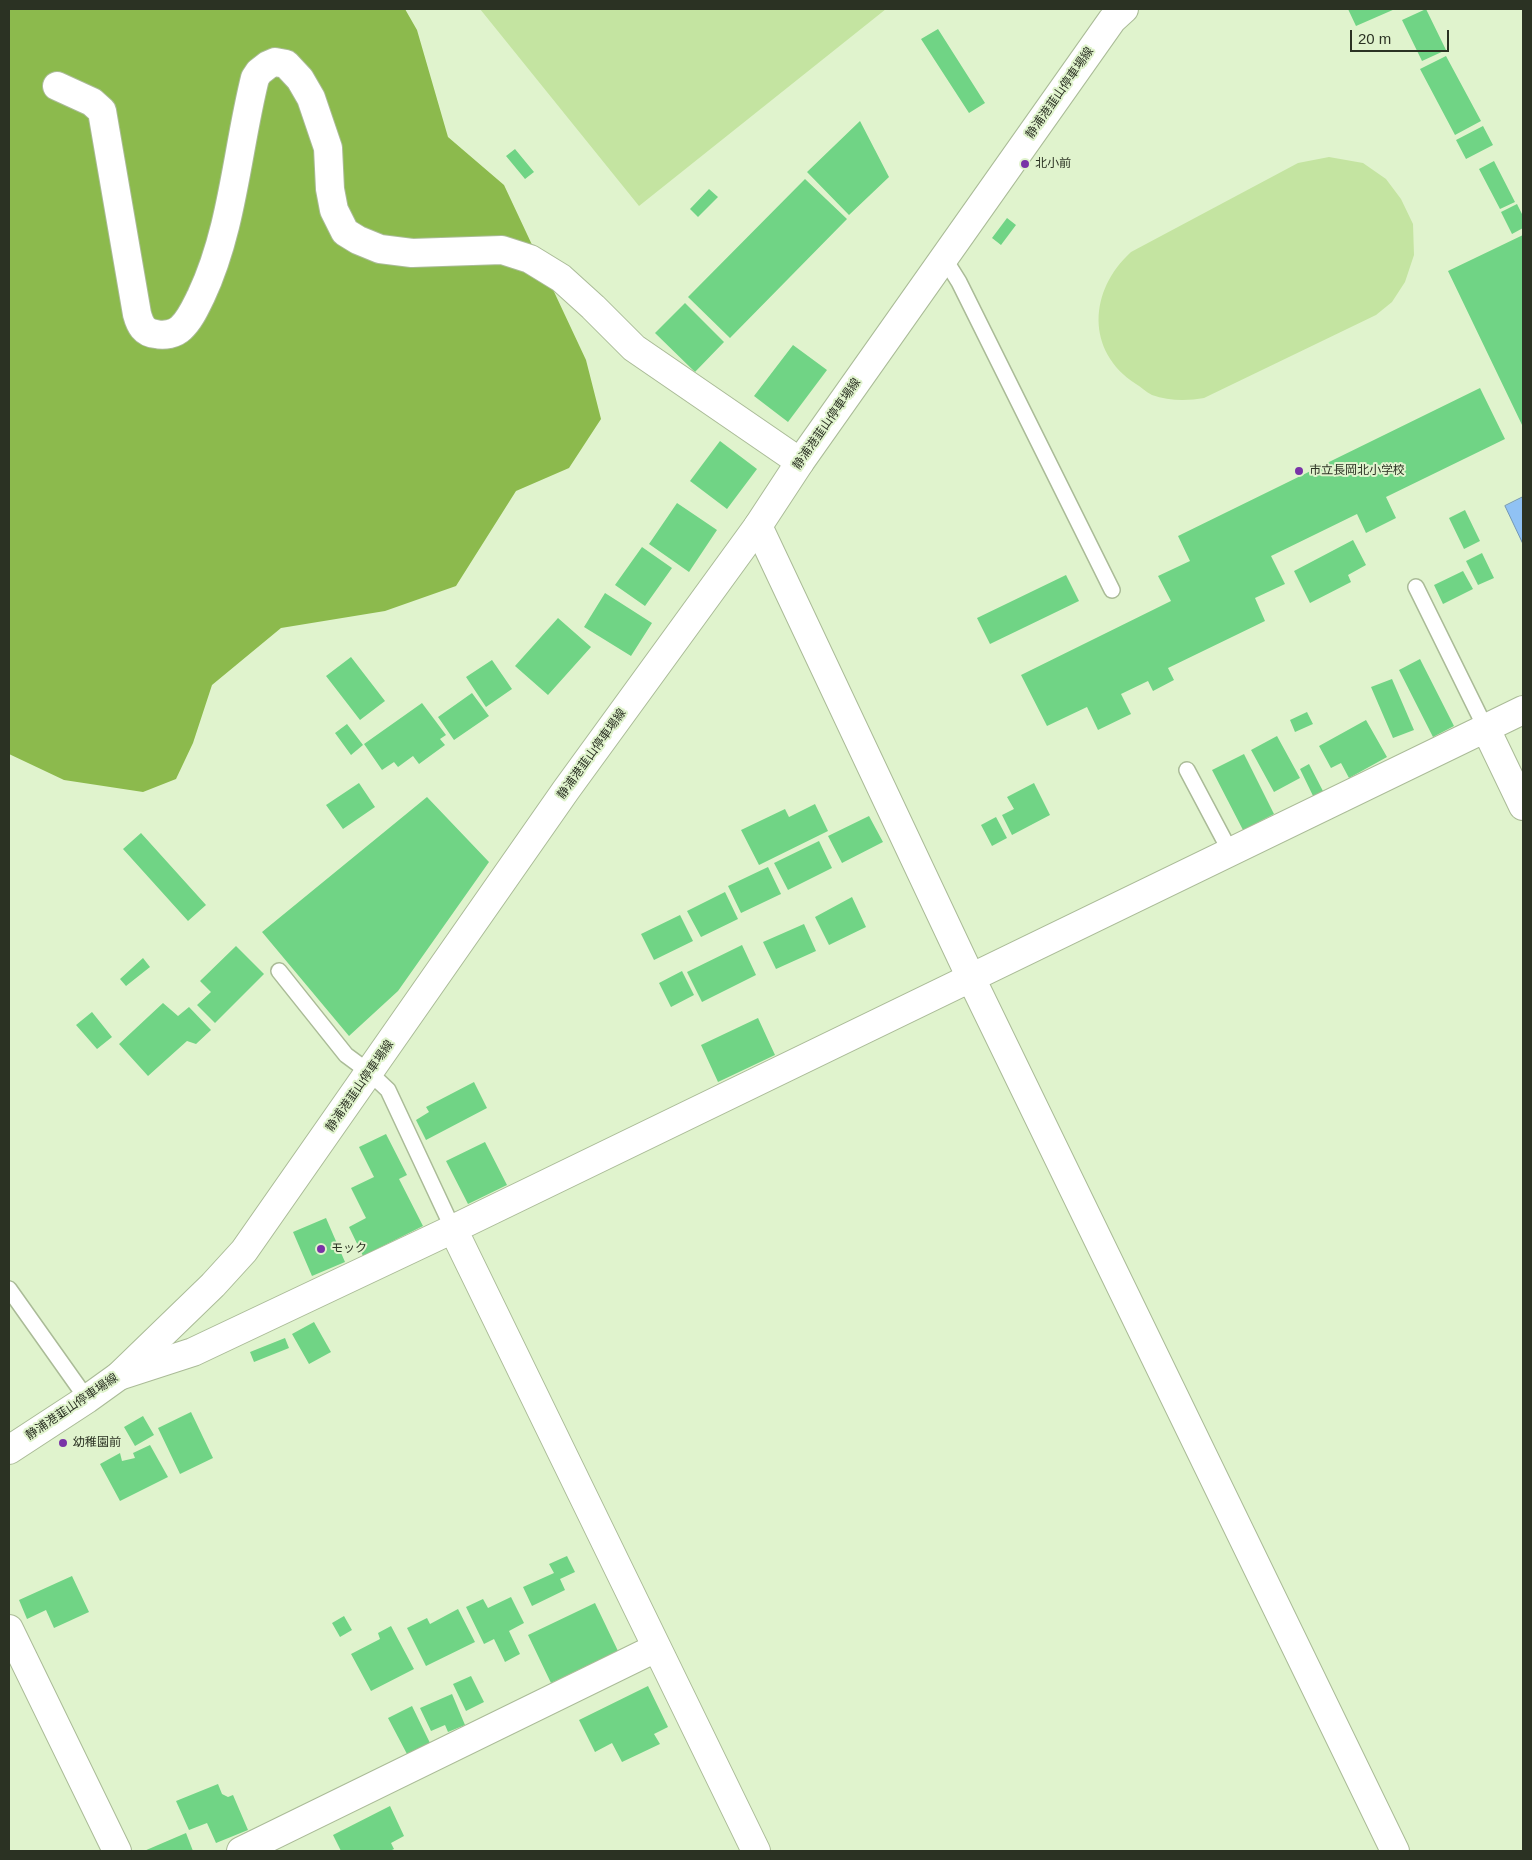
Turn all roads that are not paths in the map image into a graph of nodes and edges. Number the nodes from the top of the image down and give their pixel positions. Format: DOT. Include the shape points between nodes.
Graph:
graph roads {
  1 [pos="1124,9"];
  2 [pos="57,86"];
  3 [pos="944,258"];
  4 [pos="800,462"];
  5 [pos="758,526"];
  6 [pos="1416,587"];
  7 [pos="1112,590"];
  8 [pos="1523,710"];
  9 [pos="1486,729"];
  10 [pos="1187,770"];
  11 [pos="1523,806"];
  12 [pos="1231,853"];
  13 [pos="280,971"];
  14 [pos="971,978"];
  15 [pos="369,1072"];
  16 [pos="453,1229"];
  17 [pos="9,1289"];
  18 [pos="119,1376"];
  19 [pos="87,1399"];
  20 [pos="9,1450"];
  21 [pos="9,1630"];
  22 [pos="656,1648"];
  23 [pos="117,1851"];
  24 [pos="241,1851"];
  25 [pos="756,1851"];
  26 [pos="1394,1851"];
  1 -- 3 [label="street, 静浦港韮山停車場線" via="1112,20"];
  2 -- 4 [label="street" via="92,102 102,111 138,314 141,326 150,333 169,334 181,328 195,309 216,261 255,78 268,65 275,62 286,64 300,78 311,98 328,148 334,210 345,232 380,249 412,253 502,250 530,259 561,278 634,348"];
  3 -- 4 [label="street, 静浦港韮山停車場線"];
  3 -- 7 [label="lane" via="959,282"];
  4 -- 5 [label="street, 静浦港韮山停車場線"];
  5 -- 14 [label="street"];
  5 -- 15 [label="street, 静浦港韮山停車場線" via="566,790"];
  6 -- 9 [label="lane"];
  8 -- 9 [label="street"];
  9 -- 11 [label="street"];
  9 -- 12 [label="street"];
  10 -- 12 [label="lane"];
  12 -- 14 [label="street"];
  13 -- 15 [label="lane" via="346,1055"];
  14 -- 16 [label="street"];
  14 -- 26 [label="street"];
  15 -- 16 [label="lane" via="388,1090"];
  15 -- 18 [label="street, 静浦港韮山停車場線" via="244,1250 213,1285"];
  16 -- 18 [label="street" via="193,1352"];
  16 -- 22 [label="street"];
  17 -- 19 [label="lane"];
  18 -- 19 [label="street, 静浦港韮山停車場線"];
  19 -- 20 [label="street, 静浦港韮山停車場線"];
  21 -- 23 [label="street"];
  22 -- 24 [label="street"];
  22 -- 25 [label="street"];
}
